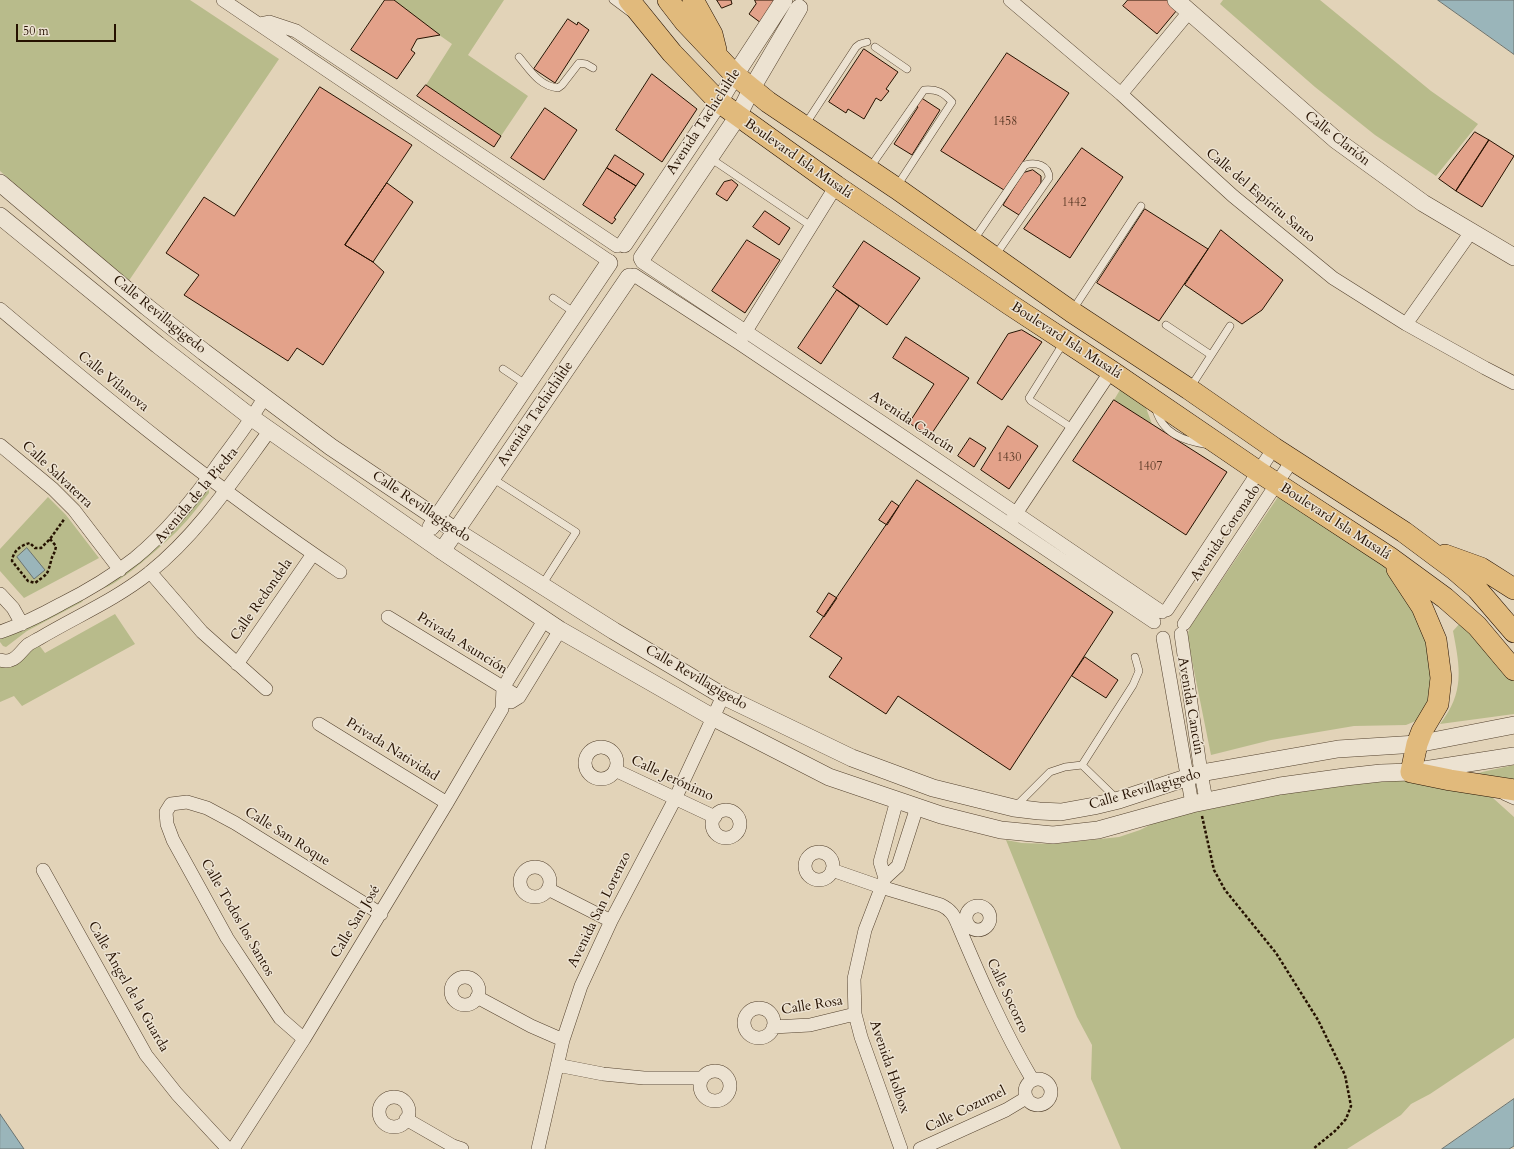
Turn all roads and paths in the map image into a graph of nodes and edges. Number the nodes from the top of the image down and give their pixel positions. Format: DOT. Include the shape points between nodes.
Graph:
graph roads {
  1 [pos="223,0"];
  2 [pos="613,0"];
  3 [pos="629,0"];
  4 [pos="668,0"];
  5 [pos="693,0"];
  6 [pos="784,0"];
  7 [pos="1010,0"];
  8 [pos="1176,0"];
  9 [pos="796,3"];
  10 [pos="1189,12"];
  11 [pos="646,22"];
  12 [pos="259,24"];
  13 [pos="867,42"];
  14 [pos="874,47"];
  15 [pos="717,56"];
  16 [pos="519,57"];
  17 [pos="593,68"];
  18 [pos="907,69"];
  19 [pos="735,75"];
  20 [pos="752,88"];
  21 [pos="1121,94"];
  22 [pos="720,102"];
  23 [pos="738,116"];
  24 [pos="804,127"];
  25 [pos="710,158"];
  26 [pos="869,170"];
  27 [pos="0,183"];
  28 [pos="836,186"];
  29 [pos="896,188"];
  30 [pos="1141,206"];
  31 [pos="0,216"];
  32 [pos="811,226"];
  33 [pos="1471,232"];
  34 [pos="972,242"];
  35 [pos="621,245"];
  36 [pos="994,258"];
  37 [pos="1514,258"];
  38 [pos="609,262"];
  39 [pos="637,268"];
  40 [pos="1027,281"];
  41 [pos="553,298"];
  42 [pos="1009,304"];
  43 [pos="0,309"];
  44 [pos="1072,312"];
  45 [pos="576,313"];
  46 [pos="1406,324"];
  47 [pos="1166,325"];
  48 [pos="1230,326"];
  49 [pos="746,331"];
  50 [pos="1065,340"];
  51 [pos="739,344"];
  52 [pos="1211,355"];
  53 [pos="503,369"];
  54 [pos="1111,371"];
  55 [pos="1514,383"];
  56 [pos="527,385"];
  57 [pos="1189,389"];
  58 [pos="264,398"];
  59 [pos="252,418"];
  60 [pos="1072,428"];
  61 [pos="270,430"];
  62 [pos="1214,444"];
  63 [pos="0,445"];
  64 [pos="1274,448"];
  65 [pos="1293,460"];
  66 [pos="1238,464"];
  67 [pos="1260,472"];
  68 [pos="209,478"];
  69 [pos="492,478"];
  70 [pos="1278,484"];
  71 [pos="225,491"];
  72 [pos="74,510"];
  73 [pos="1016,513"];
  74 [pos="437,518"];
  75 [pos="1008,524"];
  76 [pos="456,531"];
  77 [pos="424,537"];
  78 [pos="50,539"];
  79 [pos="1427,549"];
  80 [pos="442,551"];
  81 [pos="313,554"];
  82 [pos="1389,557"];
  83 [pos="120,570"];
  84 [pos="150,572"];
  85 [pos="340,572"];
  86 [pos="542,585"];
  87 [pos="93,587"];
  88 [pos="1514,590"];
  89 [pos="0,594"];
  90 [pos="103,604"];
  91 [pos="1161,615"];
  92 [pos="388,617"];
  93 [pos="545,619"];
  94 [pos="22,624"];
  95 [pos="1183,629"];
  96 [pos="560,630"];
  97 [pos="0,632"];
  98 [pos="1514,632"];
  99 [pos="1163,638"];
  100 [pos="1135,657"];
  101 [pos="0,660"];
  102 [pos="237,664"];
  103 [pos="1514,670"];
  104 [pos="503,688"];
  105 [pos="266,689"];
  106 [pos="723,696"];
  107 [pos="519,697"];
  108 [pos="502,709"];
  109 [pos="712,717"];
  110 [pos="319,724"];
  111 [pos="1514,725"];
  112 [pos="1417,744"];
  113 [pos="1514,756"];
  114 [pos="1082,765"];
  115 [pos="615,770"];
  116 [pos="1411,772"];
  117 [pos="1194,775"];
  118 [pos="1479,785"];
  119 [pos="1514,790"];
  120 [pos="675,799"];
  121 [pos="897,800"];
  122 [pos="1119,800"];
  123 [pos="1514,802"];
  124 [pos="447,803"];
  125 [pos="171,804"];
  126 [pos="918,807"];
  127 [pos="1200,807"];
  128 [pos="1014,808"];
  129 [pos="715,817"];
  130 [pos="43,870"];
  131 [pos="832,870"];
  132 [pos="883,882"];
  133 [pos="548,889"];
  134 [pos="380,914"];
  135 [pos="611,921"];
  136 [pos="478,997"];
  137 [pos="855,1014"];
  138 [pos="773,1027"];
  139 [pos="304,1039"];
  140 [pos="563,1040"];
  141 [pos="557,1065"];
  142 [pos="702,1078"];
  143 [pos="1032,1079"];
  144 [pos="1026,1098"];
  145 [pos="406,1119"];
  146 [pos="228,1149"];
  147 [pos="233,1149"];
  148 [pos="462,1149"];
  149 [pos="538,1149"];
  150 [pos="901,1149"];
  151 [pos="920,1149"];
  152 [pos="1313,1149"];
  1 -- 12 [label="street"];
  2 -- 11 [label="lane"];
  3 -- 11 [label="main road, Boulevard Isla Musalá"];
  4 -- 15 [label="main road, Boulevard Isla Musalá"];
  5 -- 15 [label="main road" via="712,34"];
  6 -- 19 [label="street, Avenida Tachichiltle"];
  7 -- 21 [label="street, Calle del Espíritu Santo"];
  8 -- 10 [label="street, Calle Clarión"];
  9 -- 20 [label="street, Avenida Tachichiltle"];
  10 -- 21 [label="street"];
  10 -- 33 [label="street, Calle Clarión" via="1336,140 1423,203"];
  11 -- 22 [label="main road, Boulevard Isla Musalá"];
  12 -- 35 [label="street" via="269,22 296,31"];
  12 -- 38 [label="street"];
  13 -- 24 [label="lane" via="856,47"];
  14 -- 18 [label="lane"];
  15 -- 19 [label="main road, Boulevard Isla Musalá"];
  16 -- 17 [label="lane" via="534,76 554,88 562,85 579,63"];
  19 -- 20 [label="main road, Boulevard Isla Musalá"];
  19 -- 22 [label="street, Avenida Tachichiltle"];
  20 -- 23 [label="street, Avenida Tachichiltle"];
  20 -- 24 [label="main road, Boulevard Isla Musalá"];
  21 -- 46 [label="street, Calle del Espíritu Santo" via="1234,196 1333,278"];
  22 -- 23 [label="main road, Boulevard Isla Musalá"];
  22 -- 35 [label="street, Avenida Tachichiltle"];
  23 -- 25 [label="street, Avenida Tachichiltle"];
  23 -- 28 [label="main road, Boulevard Isla Musalá"];
  24 -- 26 [label="main road, Boulevard Isla Musalá"];
  25 -- 32 [label="lane"];
  25 -- 39 [label="street, Avenida Tachichiltle"];
  26 -- 29 [label="main road, Boulevard Isla Musalá"];
  26 -- 29 [label="lane" via="924,90 934,89 946,95 952,102"];
  27 -- 58 [label="street, Calle Revillagigedo" via="147,307"];
  28 -- 32 [label="street"];
  28 -- 42 [label="main road, Boulevard Isla Musalá"];
  29 -- 34 [label="main road, Boulevard Isla Musalá"];
  30 -- 44 [label="lane"];
  31 -- 59 [label="street, Calle Revillagigedo"];
  32 -- 49 [label="street"];
  33 -- 37 [label="street, Calle Clarión"];
  33 -- 46 [label="street"];
  34 -- 36 [label="main road, Boulevard Isla Musalá"];
  34 -- 36 [label="lane" via="1025,165 1039,164 1046,169 1049,178"];
  35 -- 38 [label="street" via="611,253"];
  35 -- 39 [label="street" via="629,244 638,249"];
  36 -- 40 [label="main road, Boulevard Isla Musalá"];
  38 -- 39 [label="street" via="614,273 624,277"];
  38 -- 45 [label="street, Avenida Tachichiltle"];
  39 -- 49 [label="street, Avenida Cancún"];
  39 -- 51 [label="street"];
  39 -- 69 [label="street, Avenida Tachichiltle"];
  40 -- 42 [label="main road"];
  40 -- 44 [label="main road, Boulevard Isla Musalá"];
  41 -- 45 [label="lane"];
  42 -- 50 [label="main road, Boulevard Isla Musalá"];
  43 -- 68 [label="street, Calle Vilanova"];
  44 -- 57 [label="main road, Boulevard Isla Musalá"];
  45 -- 56 [label="street, Avenida Tachichiltle"];
  46 -- 55 [label="street, Calle del Espíritu Santo"];
  47 -- 52 [label="lane"];
  48 -- 52 [label="lane"];
  49 -- 51 [label="street"];
  49 -- 73 [label="street, Avenida Cancún"];
  50 -- 54 [label="main road, Boulevard Isla Musalá"];
  50 -- 60 [label="lane" via="1029,398"];
  51 -- 75 [label="street"];
  52 -- 57 [label="lane"];
  53 -- 56 [label="lane"];
  54 -- 60 [label="street"];
  54 -- 62 [label="main road, Boulevard Isla Musalá" via="1153,398"];
  56 -- 74 [label="street, Avenida Tachichiltle"];
  57 -- 64 [label="main road, Boulevard Isla Musalá"];
  58 -- 59 [label="street, Avenida de la Piedra"];
  58 -- 74 [label="street, Calle Revillagigedo"];
  59 -- 61 [label="street, Calle Revillagigedo"];
  59 -- 68 [label="street, Avenida de la Piedra"];
  60 -- 73 [label="street"];
  61 -- 71 [label="street, Avenida de la Piedra"];
  61 -- 77 [label="street, Calle Revillagigedo"];
  62 -- 66 [label="lane"];
  62 -- 67 [label="main road, Boulevard Isla Musalá"];
  63 -- 72 [label="street, Calle Salvaterra"];
  64 -- 65 [label="main road, Boulevard Isla Musalá"];
  64 -- 67 [label="street, Avenida Coronado"];
  65 -- 70 [label="street, Avenida Coronado"];
  65 -- 79 [label="main road, Boulevard Isla Musalá"];
  67 -- 70 [label="main road, Boulevard Isla Musalá"];
  67 -- 91 [label="street, Avenida Coronado"];
  68 -- 71 [label="street, Calle Redondela"];
  68 -- 83 [label="street, Avenida de la Piedra" via="183,512"];
  69 -- 76 [label="street, Avenida Tachichiltle"];
  69 -- 86 [label="lane" via="576,532"];
  70 -- 82 [label="main road, Boulevard Isla Musalá"];
  70 -- 95 [label="street, Avenida Coronado"];
  71 -- 81 [label="street, Calle Redondela"];
  71 -- 84 [label="street, Avenida de la Piedra" via="172,552"];
  72 -- 78 [label="path" via="62,521"];
  72 -- 83 [label="street, Calle Salvaterra"];
  73 -- 75 [label="street"];
  73 -- 91 [label="street, Avenida Cancún"];
  74 -- 76 [label="street, Calle Revillagigedo"];
  74 -- 77 [label="street, Avenida Tachichiltle"];
  75 -- 91 [label="street"];
  76 -- 80 [label="street, Avenida Tachichiltle"];
  76 -- 86 [label="street, Calle Revillagigedo"];
  77 -- 80 [label="street, Calle Revillagigedo"];
  78 -- 78 [label="path" via="41,548 35,548 30,543 23,545 13,555 12,561 28,580 35,583 47,574 56,546"];
  79 -- 88 [label="main road" via="1481,568"];
  79 -- 98 [label="main road, Boulevard Isla Musalá" via="1477,589"];
  80 -- 93 [label="street, Calle Revillagigedo"];
  81 -- 85 [label="street, Calle Redondela"];
  81 -- 102 [label="street, Calle Redondela"];
  82 -- 103 [label="main road, Boulevard Isla Musalá" via="1445,598 1477,626"];
  82 -- 112 [label="main road" via="1422,607 1436,640 1441,678 1438,704"];
  83 -- 87 [label="street, Avenida de la Piedra"];
  84 -- 90 [label="street, Avenida de la Piedra"];
  84 -- 102 [label="street, Calle Redondela" via="202,632"];
  86 -- 106 [label="street, Calle Revillagigedo"];
  87 -- 90 [label="street"];
  87 -- 94 [label="street, Avenida de la Piedra"];
  89 -- 94 [label="street" via="13,608"];
  90 -- 101 [label="street, Avenida de la Piedra" via="28,644 19,656 10,661"];
  91 -- 95 [label="street" via="1176,611 1183,618"];
  91 -- 99 [label="street" via="1156,631"];
  92 -- 104 [label="street, Privada Asunción"];
  93 -- 96 [label="street, Calle Revillagigedo"];
  93 -- 104 [label="street, Calle San José"];
  94 -- 97 [label="street, Avenida de la Piedra"];
  95 -- 99 [label="street" via="1173,639"];
  95 -- 117 [label="street, Avenida Cancún"];
  96 -- 107 [label="street, Calle San José"];
  96 -- 109 [label="street, Calle Revillagigedo"];
  99 -- 117 [label="street, Avenida Cancún"];
  100 -- 114 [label="lane" via="1139,671 1133,685"];
  102 -- 105 [label="street, Calle Redondela"];
  104 -- 107 [label="street, Privada Asunción"];
  104 -- 108 [label="street, Calle San José"];
  106 -- 109 [label="street, Avenida San Lorenzo"];
  106 -- 128 [label="street, Calle Revillagigedo" via="852,758 933,788"];
  107 -- 108 [label="street, Calle San José"];
  108 -- 124 [label="street, Calle San José"];
  109 -- 120 [label="street, Avenida San Lorenzo"];
  109 -- 121 [label="street, Calle Revillagigedo" via="829,777"];
  110 -- 124 [label="street, Privada Natividad"];
  111 -- 112 [label="street, Calle Revillagigedo"];
  112 -- 116 [label="main road"];
  112 -- 117 [label="street, Calle Revillagigedo" via="1338,749"];
  113 -- 116 [label="street, Calle Revillagigedo"];
  114 -- 122 [label="lane"];
  114 -- 128 [label="lane" via="1050,772"];
  115 -- 120 [label="street, Calle Jerónimo"];
  116 -- 118 [label="main road"];
  116 -- 127 [label="street, Calle Revillagigedo" via="1311,781"];
  117 -- 122 [label="street, Calle Revillagigedo"];
  117 -- 127 [label="street, Avenida Cancún"];
  118 -- 119 [label="main road"];
  118 -- 123 [label="lane"];
  120 -- 129 [label="street, Calle Jerónimo"];
  120 -- 135 [label="street, Avenida San Lorenzo"];
  121 -- 126 [label="street, Calle Revillagigedo"];
  121 -- 132 [label="street" via="880,862"];
  122 -- 128 [label="street, Calle Revillagigedo" via="1061,812"];
  124 -- 134 [label="street, Calle San José"];
  125 -- 134 [label="street, Calle San Roque" via="187,802 207,808 236,823"];
  125 -- 139 [label="street, Calle Todos los Santos" via="166,812 173,840 227,938 280,1018"];
  126 -- 127 [label="street, Calle Revillagigedo" via="1001,830 1053,835 1098,830"];
  126 -- 132 [label="street, Avenida Holbox" via="898,866"];
  127 -- 152 [label="path" via="1214,870 1225,890 1276,953 1318,1020 1345,1075 1351,1106 1346,1120"];
  130 -- 146 [label="street, Calle Ángel de la Guarda" via="146,1054 177,1094"];
  131 -- 132 [label="street, Calle Socorro"];
  132 -- 137 [label="street, Avenida Holbox" via="865,930 854,979"];
  132 -- 143 [label="street, Calle Socorro" via="949,909 962,923 978,972 1018,1056"];
  133 -- 135 [label="street"];
  134 -- 139 [label="street, Calle San José"];
  135 -- 140 [label="street, Avenida San Lorenzo" via="581,986"];
  136 -- 140 [label="street"];
  137 -- 138 [label="street, Calle Rosa" via="810,1025"];
  137 -- 150 [label="street, Avenida Holbox"];
  139 -- 147 [label="street, Calle San José"];
  140 -- 141 [label="street, Avenida San Lorenzo"];
  141 -- 142 [label="street" via="644,1078"];
  141 -- 149 [label="street, Avenida San Lorenzo"];
  143 -- 144 [label="street" via="1024,1090"];
  143 -- 144 [label="street" via="1045,1080 1050,1087 1049,1100 1041,1105 1032,1104"];
  144 -- 151 [label="street, Calle Cozumel" via="1006,1110"];
  145 -- 148 [label="street"];
}
